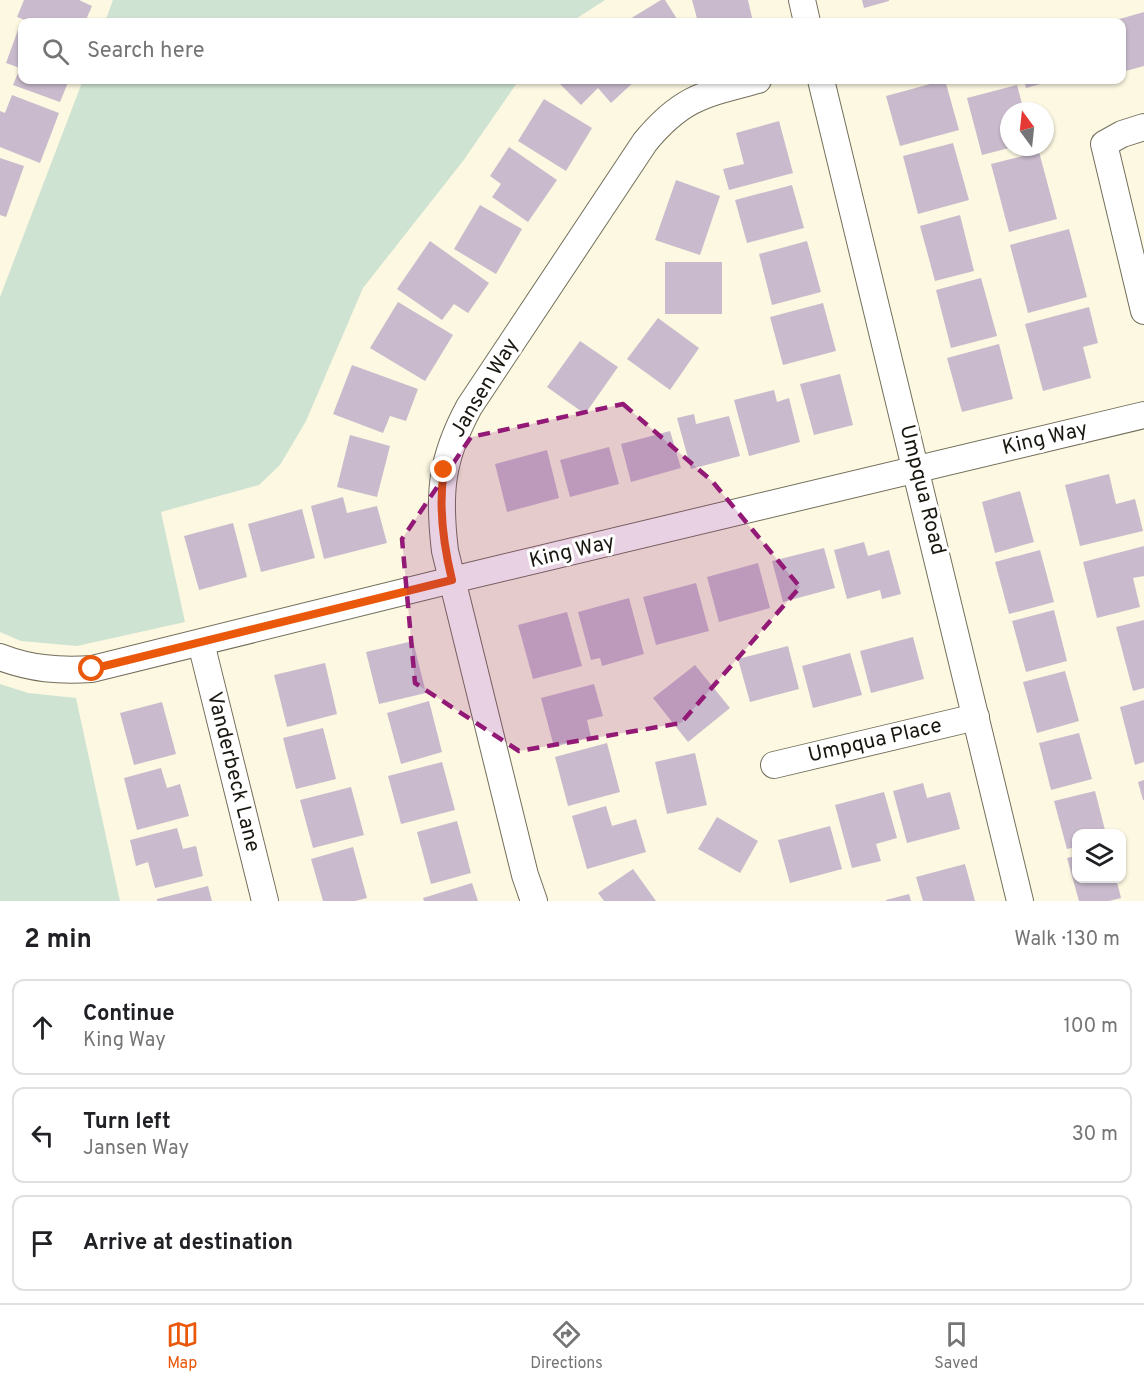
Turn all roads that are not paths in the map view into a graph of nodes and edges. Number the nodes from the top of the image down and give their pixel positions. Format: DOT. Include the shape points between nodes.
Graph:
graph roads {
  1 [pos="802,0"];
  2 [pos="806,18"];
  3 [pos="743,84"];
  4 [pos="822,84"];
  5 [pos="1144,128"];
  6 [pos="1144,311"];
  7 [pos="1144,415"];
  8 [pos="917,469"];
  9 [pos="452,580"];
  10 [pos="201,643"];
  11 [pos="0,657"];
  12 [pos="976,717"];
  13 [pos="774,765"];
  14 [pos="265,901"];
  15 [pos="534,901"];
  16 [pos="1020,901"];
  1 -- 2 [label="street"];
  3 -- 9 [label="street, Jansen Way" via="690,101 661,122 468,407 455,433 441,486 441,524"];
  4 -- 8 [label="street, Umpqua Road"];
  5 -- 6 [label="street" via="1104,144"];
  7 -- 8 [label="street, King Way"];
  8 -- 9 [label="street, King Way"];
  8 -- 12 [label="street, Umpqua Road"];
  9 -- 10 [label="street, King Way"];
  9 -- 15 [label="street, Jansen Way"];
  10 -- 11 [label="street, King Way" via="92,669 42,669"];
  10 -- 14 [label="street, Vanderbeck Lane"];
  12 -- 13 [label="street, Umpqua Place"];
  12 -- 16 [label="street, Umpqua Road"];
}
